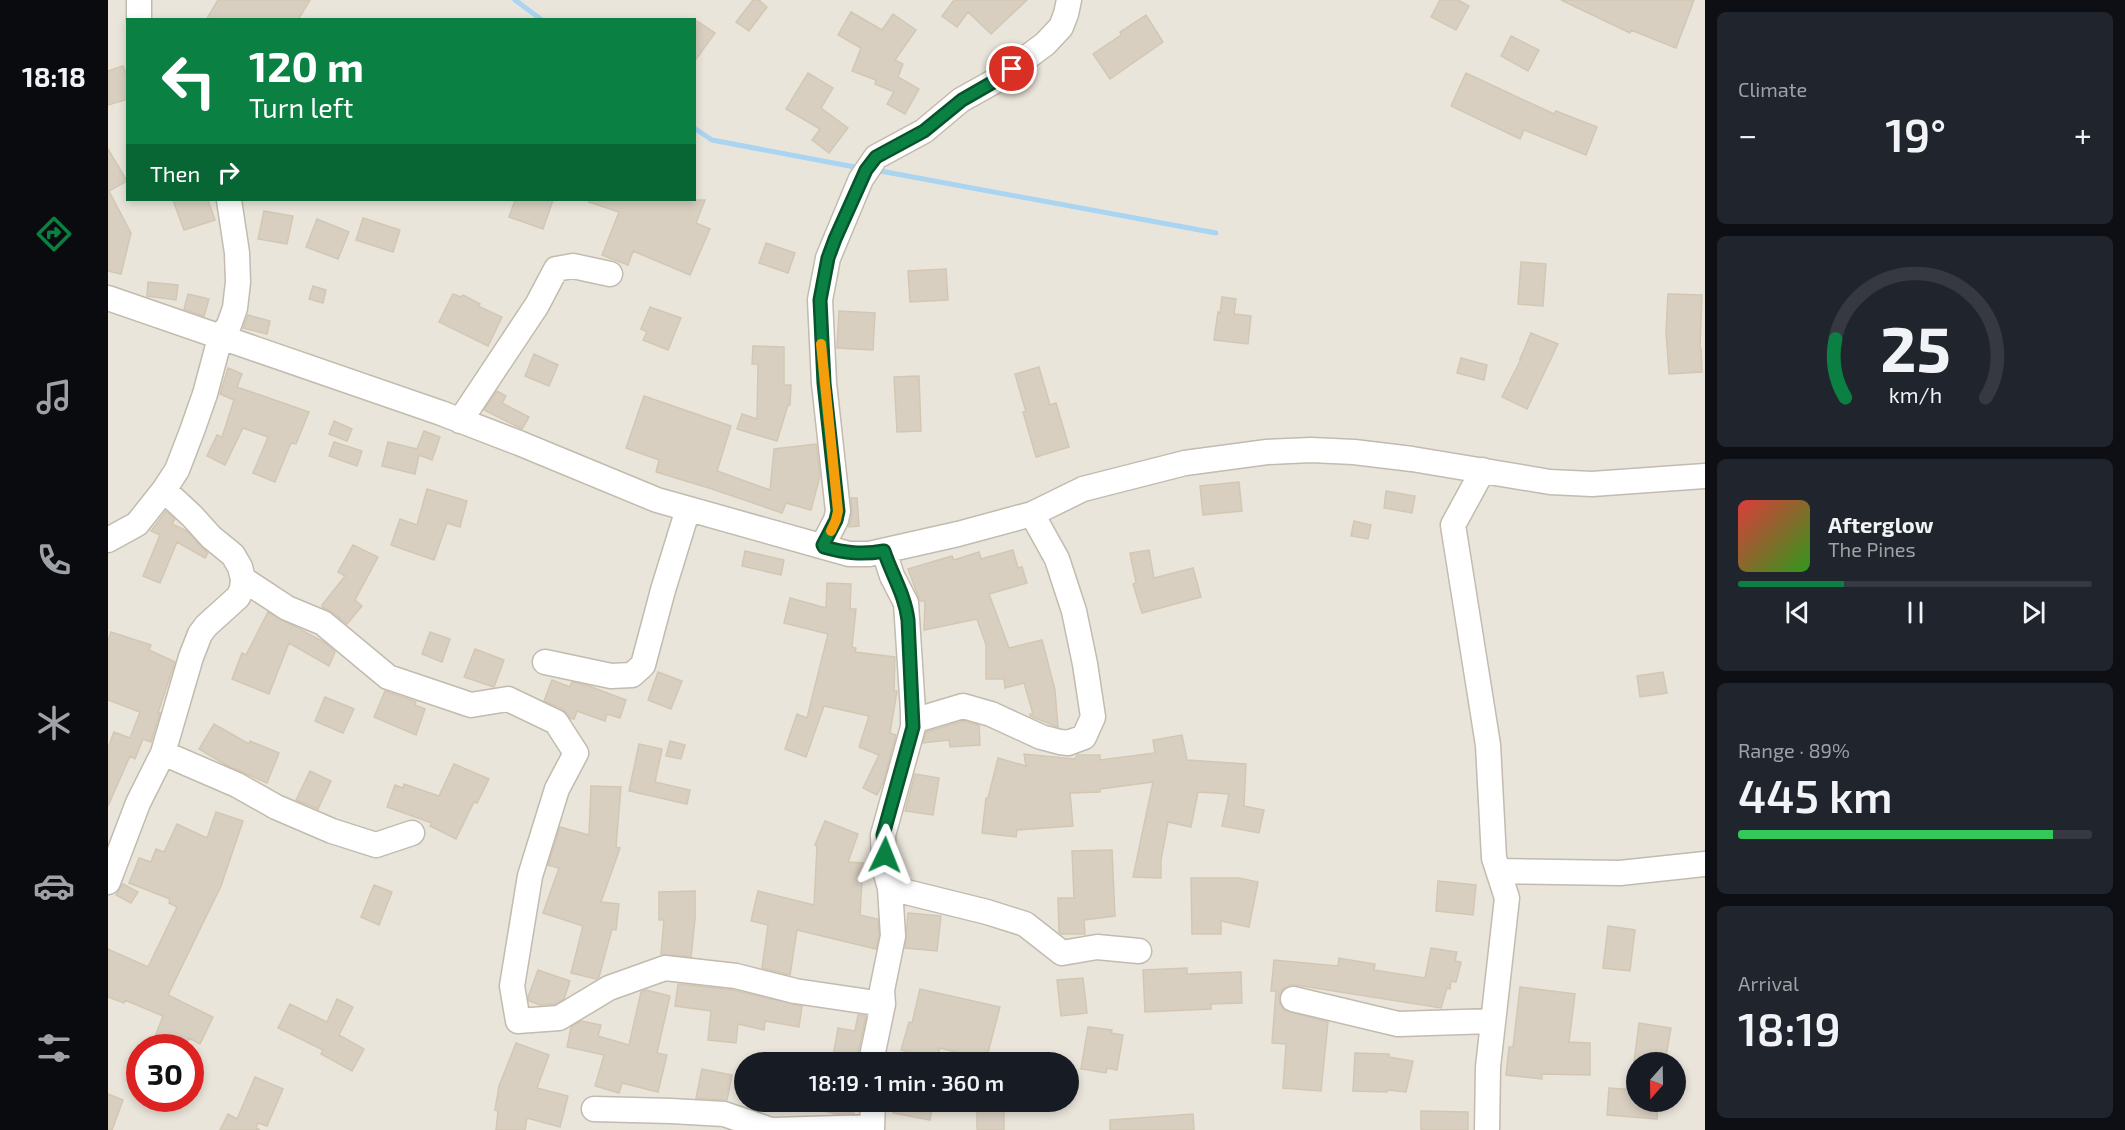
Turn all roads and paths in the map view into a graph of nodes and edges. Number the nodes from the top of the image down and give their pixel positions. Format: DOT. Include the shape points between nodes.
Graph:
graph roads {
  1 [pos="139,0"];
  2 [pos="1069,0"];
  3 [pos="139,18"];
  4 [pos="229,201"];
  5 [pos="610,274"];
  6 [pos="108,297"];
  7 [pos="220,338"];
  8 [pos="460,421"];
  9 [pos="1483,470"];
  10 [pos="1705,476"];
  11 [pos="164,490"];
  12 [pos="688,509"];
  13 [pos="1032,514"];
  14 [pos="108,540"];
  15 [pos="824,547"];
  16 [pos="884,551"];
  17 [pos="243,579"];
  18 [pos="545,662"];
  19 [pos="913,721"];
  20 [pos="163,753"];
  21 [pos="412,833"];
  22 [pos="1705,864"];
  23 [pos="1499,871"];
  24 [pos="108,882"];
  25 [pos="890,888"];
  26 [pos="1138,951"];
  27 [pos="1293,999"];
  28 [pos="883,1004"];
  29 [pos="1493,1021"];
  30 [pos="873,1052"];
  31 [pos="594,1109"];
  32 [pos="873,1112"];
  33 [pos="872,1129"];
  34 [pos="772,1130"];
  35 [pos="1487,1130"];
  1 -- 3 [label="street"];
  2 -- 15 [label="street" via="1061,27 1045,44 924,131 876,157 861,179 828,258 820,300 824,383 838,511"];
  4 -- 7 [label="street" via="238,282 235,308"];
  5 -- 8 [label="street" via="573,266 556,269 537,305"];
  6 -- 7 [label="street"];
  7 -- 8 [label="street"];
  7 -- 11 [label="street" via="192,431 177,471"];
  8 -- 12 [label="street"];
  9 -- 10 [label="street" via="1550,482 1592,484"];
  9 -- 13 [label="street" via="1354,452 1267,452 1185,463 1083,489"];
  9 -- 23 [label="street" via="1453,525 1488,745 1494,858"];
  11 -- 14 [label="street" via="136,524"];
  11 -- 17 [label="street" via="233,555"];
  12 -- 15 [label="street"];
  12 -- 18 [label="street" via="643,665 632,675 611,676"];
  13 -- 16 [label="street"];
  13 -- 19 [label="street" via="1057,559 1074,611 1093,717 1084,737 1060,742 963,706"];
  15 -- 16 [label="street" via="849,554"];
  16 -- 19 [label="street" via="906,603"];
  17 -- 20 [label="street" via="238,597 200,634"];
  17 -- 28 [label="street" via="287,608 323,623 388,677 471,705 508,699 556,722 576,753 557,789 530,876 512,986 518,1021 559,1018 609,988 665,968 736,976 795,991"];
  19 -- 25 [label="street" via="883,835 884,867"];
  20 -- 21 [label="street" via="332,831 376,845"];
  20 -- 24 [label="street"];
  22 -- 23 [label="street" via="1620,873"];
  23 -- 29 [label="street" via="1507,898"];
  25 -- 26 [label="street" via="1025,924 1062,953 1097,947"];
  25 -- 28 [label="street" via="893,936 882,990"];
  27 -- 29 [label="street" via="1398,1024"];
  28 -- 30 [label="street"];
  29 -- 35 [label="street"];
  31 -- 34 [label="street" via="724,1114"];
  32 -- 33 [label="street"];
  33 -- 34 [label="street"];
}
